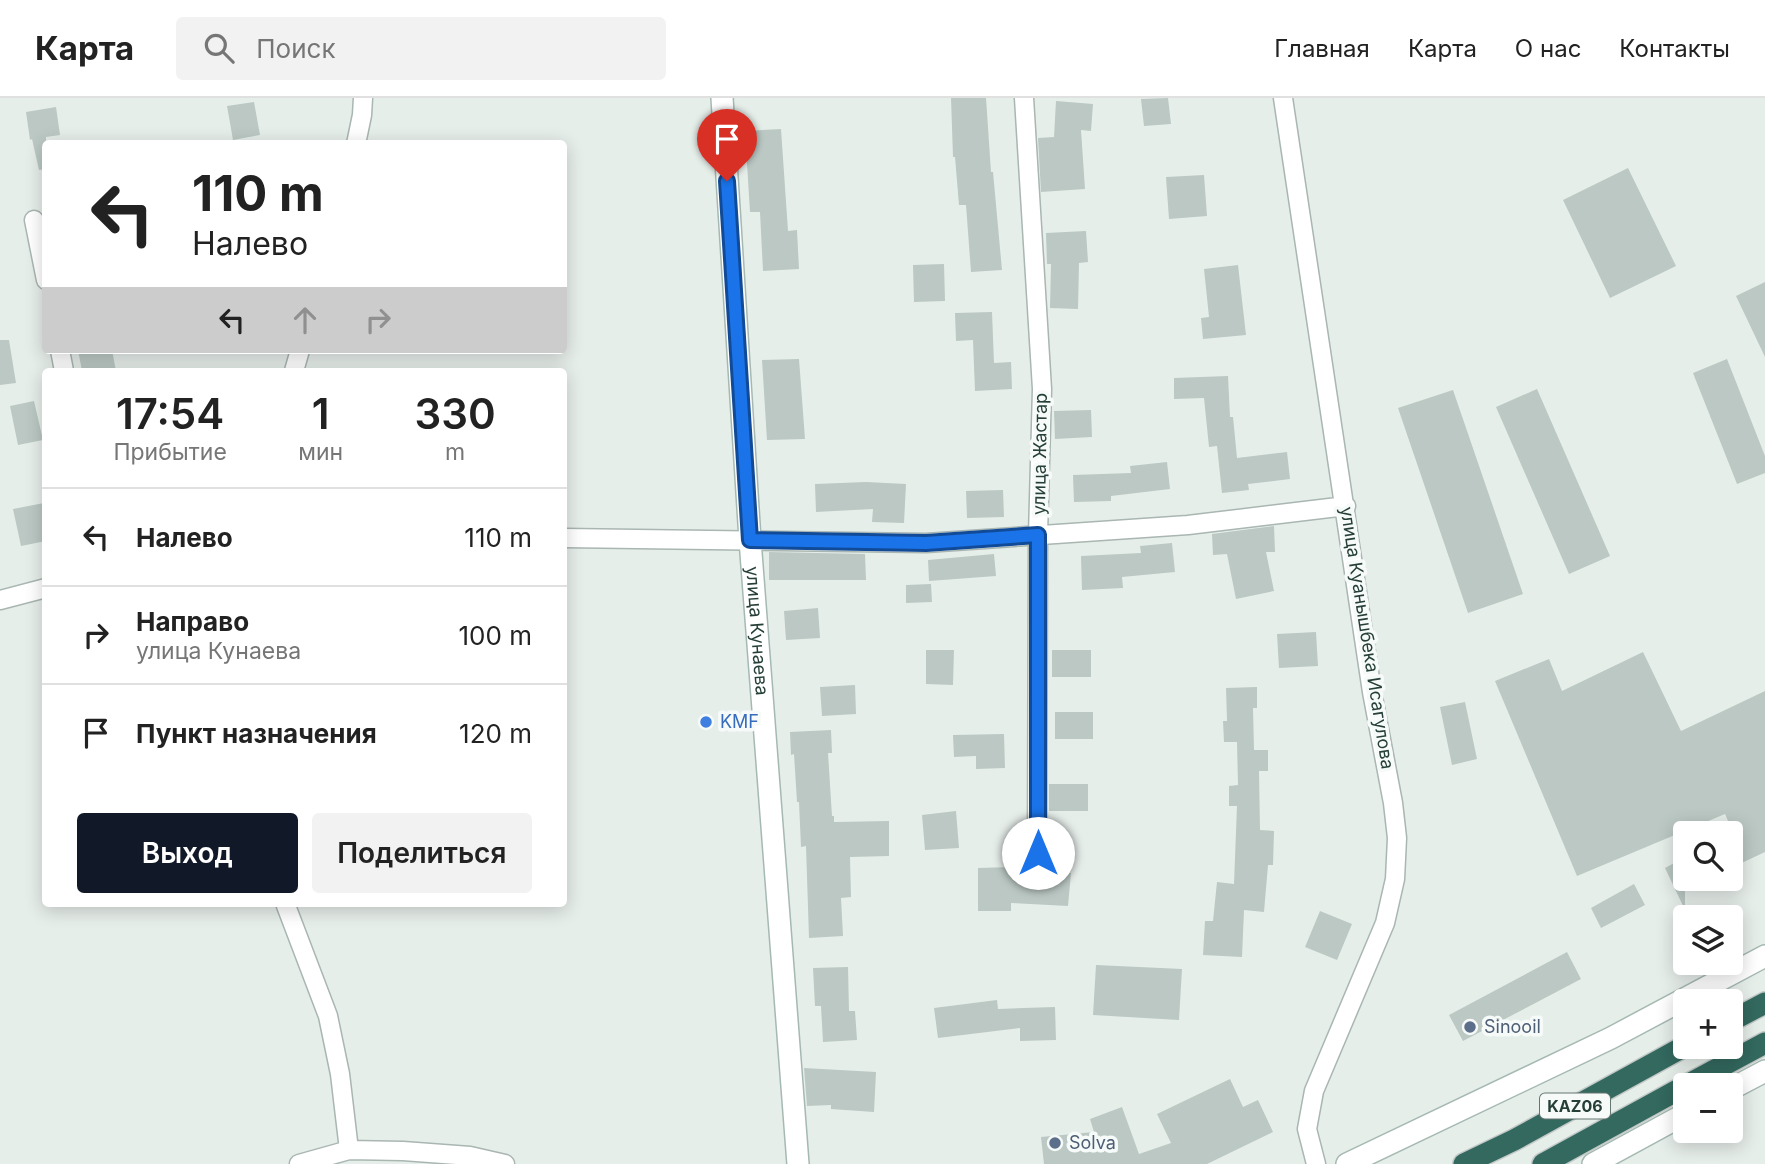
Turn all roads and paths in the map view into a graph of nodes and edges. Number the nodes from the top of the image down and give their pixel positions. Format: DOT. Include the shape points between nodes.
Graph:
graph roads {
  1 [pos="363,98"];
  2 [pos="722,98"];
  3 [pos="1024,98"];
  4 [pos="1283,98"];
  5 [pos="357,140"];
  6 [pos="34,220"];
  7 [pos="42,260"];
  8 [pos="1346,506"];
  9 [pos="1038,535"];
  10 [pos="567,538"];
  11 [pos="750,540"];
  12 [pos="42,589"];
  13 [pos="0,600"];
  14 [pos="1038,853"];
  15 [pos="287,907"];
  16 [pos="1765,956"];
  17 [pos="1765,1003"];
  18 [pos="1743,1015"];
  19 [pos="1765,1043"];
  20 [pos="1673,1053"];
  21 [pos="1765,1071"];
  22 [pos="1710,1073"];
  23 [pos="1743,1083"];
  24 [pos="1673,1093"];
  25 [pos="1673,1121"];
  26 [pos="349,1150"];
  27 [pos="299,1164"];
  28 [pos="505,1164"];
  29 [pos="798,1164"];
  30 [pos="1315,1164"];
  31 [pos="1347,1164"];
  32 [pos="1464,1164"];
  33 [pos="1543,1164"];
  34 [pos="1593,1164"];
  1 -- 5 [label="street"];
  2 -- 11 [label="main road, улица Кунаева"];
  3 -- 9 [label="street, улица Жастар" via="1042,389"];
  4 -- 8 [label="street, улица Куанышбека Исагулова"];
  6 -- 7 [label="street"];
  8 -- 9 [label="street" via="1188,525"];
  8 -- 30 [label="street, улица Куанышбека Исагулова" via="1397,838 1395,879 1385,923 1314,1091 1307,1129"];
  9 -- 11 [label="street" via="926,543"];
  9 -- 14 [label="street, улица Жастар"];
  10 -- 11 [label="street"];
  11 -- 29 [label="main road, улица Кунаева"];
  12 -- 13 [label="street"];
  15 -- 26 [label="street" via="328,1016"];
  16 -- 31 [label="main road" via="1611,1038"];
  17 -- 18 [label="highway"];
  19 -- 22 [label="highway, KАZ06"];
  20 -- 32 [label="highway, KАZ06"];
  21 -- 23 [label="main road"];
  24 -- 33 [label="highway, KАZ06"];
  25 -- 34 [label="main road"];
  26 -- 27 [label="street"];
  26 -- 28 [label="street" via="457,1155"];
}
